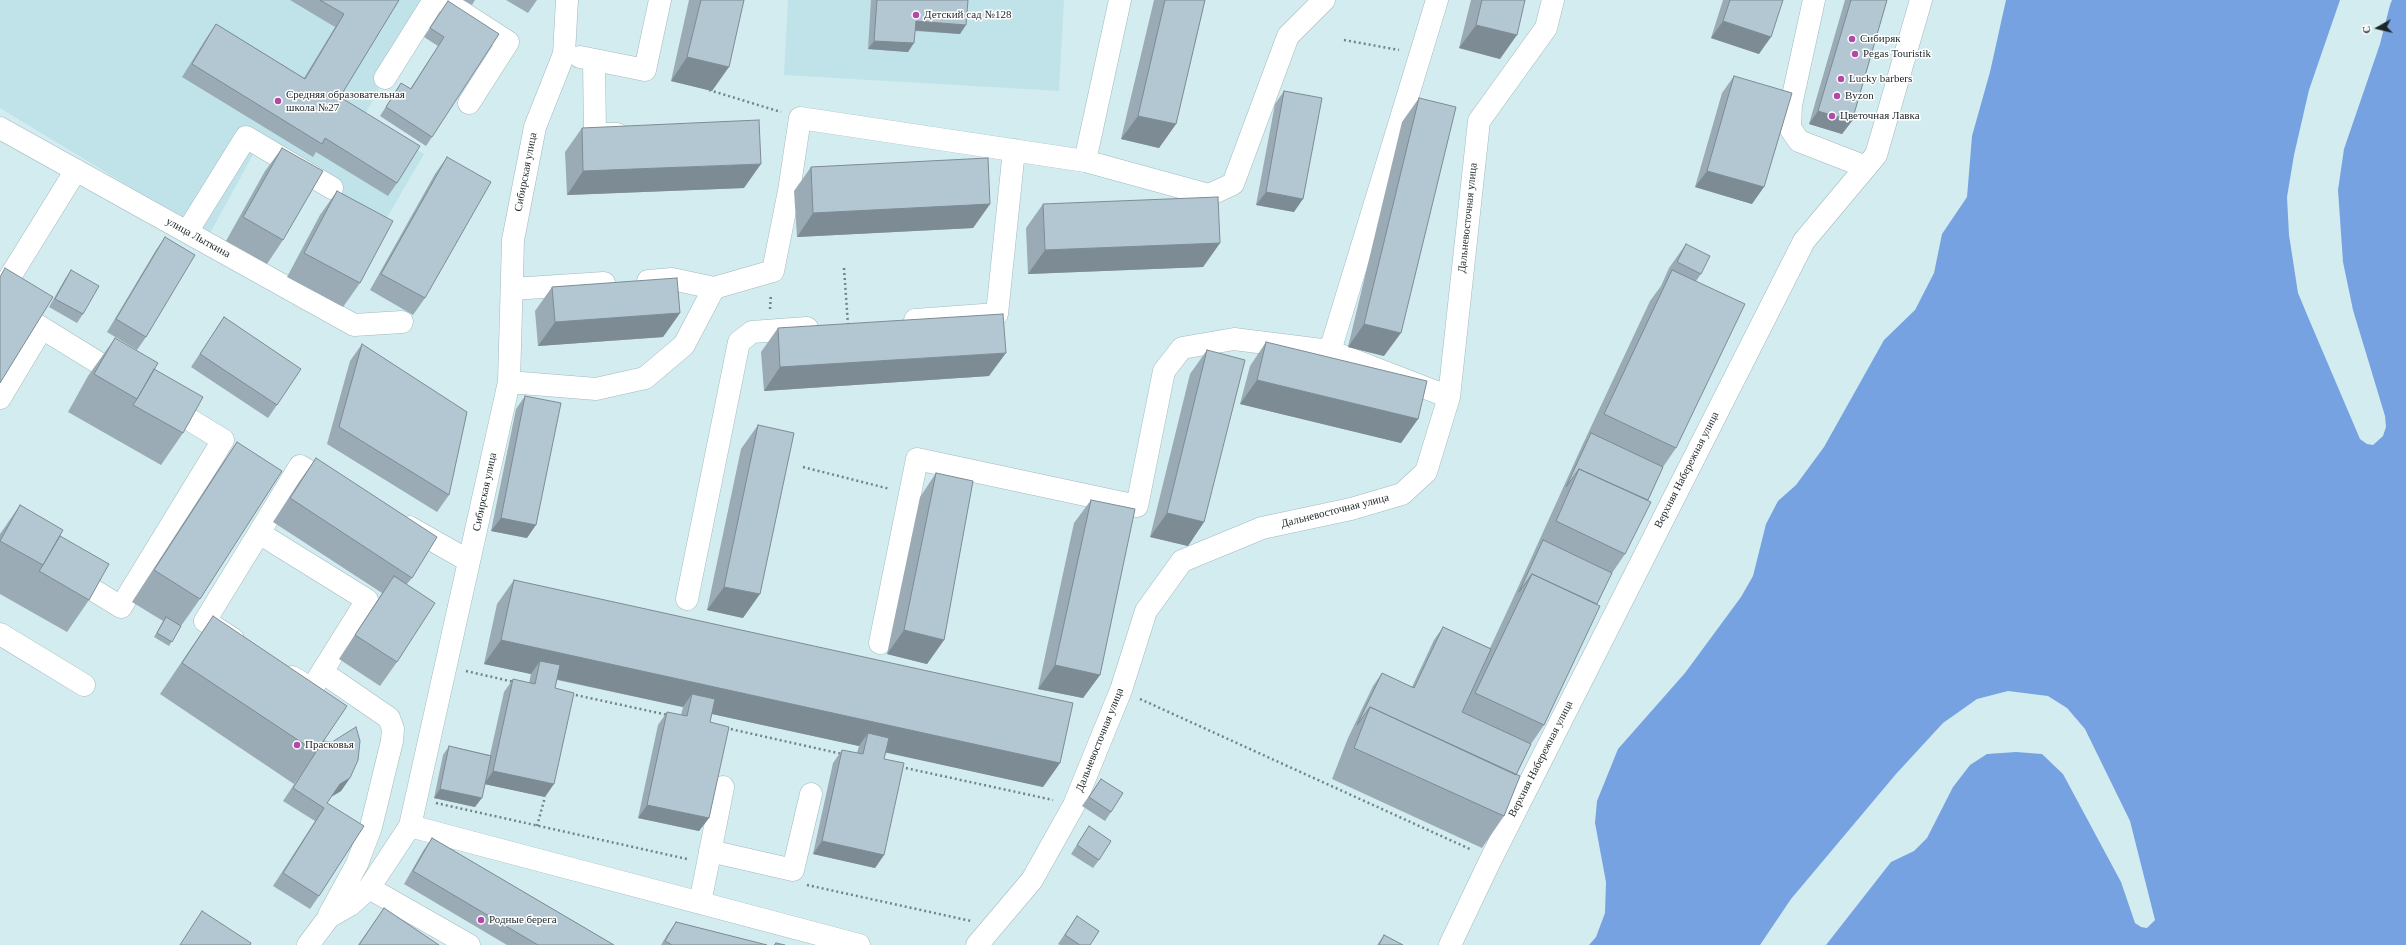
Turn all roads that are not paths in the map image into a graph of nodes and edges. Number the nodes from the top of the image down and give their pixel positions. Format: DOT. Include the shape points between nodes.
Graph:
graph roads {
  1 [pos="434,0"];
  2 [pos="443,0"];
  3 [pos="567,0"];
  4 [pos="660,0"];
  5 [pos="1120,0"];
  6 [pos="1437,0"];
  7 [pos="1553,0"];
  8 [pos="1814,0"];
  9 [pos="1921,0"];
  10 [pos="1320,2"];
  11 [pos="564,54"];
  12 [pos="594,60"];
  13 [pos="385,78"];
  14 [pos="469,103"];
  15 [pos="0,128"];
  16 [pos="641,133"];
  17 [pos="1014,150"];
  18 [pos="1085,161"];
  19 [pos="1866,167"];
  20 [pos="76,170"];
  21 [pos="332,188"];
  22 [pos="187,232"];
  23 [pos="714,288"];
  24 [pos="512,289"];
  25 [pos="0,294"];
  26 [pos="0,302"];
  27 [pos="895,321"];
  28 [pos="402,322"];
  29 [pos="848,325"];
  30 [pos="42,328"];
  31 [pos="1330,352"];
  32 [pos="509,382"];
  33 [pos="1448,397"];
  34 [pos="0,398"];
  35 [pos="354,496"];
  36 [pos="388,516"];
  37 [pos="259,533"];
  38 [pos="469,561"];
  39 [pos="54,565"];
  40 [pos="687,599"];
  41 [pos="0,634"];
  42 [pos="880,643"];
  43 [pos="252,651"];
  44 [pos="278,668"];
  45 [pos="322,672"];
  46 [pos="84,685"];
  47 [pos="723,787"];
  48 [pos="811,794"];
  49 [pos="410,826"];
  50 [pos="710,851"];
  51 [pos="369,888"];
  52 [pos="700,903"];
  53 [pos="329,916"];
  54 [pos="308,945"];
  55 [pos="469,945"];
  56 [pos="859,945"];
  57 [pos="977,945"];
  58 [pos="1450,945"];
  1 -- 13 [label="street"];
  2 -- 14 [label="street" via="508,42"];
  3 -- 11 [label="street, Сибирская улица"];
  4 -- 12 [label="street" via="645,70"];
  5 -- 18 [label="street"];
  6 -- 31 [label="street"];
  7 -- 33 [label="street, Дальневосточная улица" via="1546,28 1479,121"];
  8 -- 19 [label="street" via="1791,105 1790,128 1799,141"];
  9 -- 19 [label="street, Верхняя Набережная улица" via="1876,155"];
  10 -- 18 [label="street" via="1288,36 1233,184 1209,195"];
  11 -- 12 [label="street"];
  11 -- 24 [label="street, Сибирская улица" via="535,127 513,240"];
  12 -- 16 [label="street" via="595,134"];
  15 -- 20 [label="street, улица Лыткина"];
  17 -- 18 [label="street"];
  17 -- 23 [label="street" via="800,118 773,272"];
  17 -- 27 [label="street" via="997,314"];
  19 -- 58 [label="street, Верхняя Набережная улица" via="1804,241 1490,859"];
  20 -- 22 [label="street, улица Лыткина"];
  20 -- 25 [label="street"];
  21 -- 22 [label="street" via="246,137"];
  22 -- 28 [label="street, улица Лыткина" via="354,325"];
  23 -- 24 [label="street" via="672,279"];
  23 -- 32 [label="street" via="684,345 645,378 596,389"];
  24 -- 32 [label="street, Сибирская улица"];
  26 -- 30 [label="street"];
  29 -- 40 [label="street" via="752,332 739,342"];
  30 -- 34 [label="street"];
  30 -- 39 [label="street" via="223,440 121,607"];
  31 -- 33 [label="street"];
  31 -- 42 [label="street" via="1234,339 1182,348 1164,371 1137,506 917,458"];
  32 -- 38 [label="street, Сибирская улица"];
  33 -- 57 [label="street, Дальневосточная улица" via="1426,472 1402,494 1350,509 1262,528 1182,561 1146,611 1121,690 1074,805 1032,880"];
  35 -- 37 [label="street" via="300,466"];
  36 -- 38 [label="street"];
  37 -- 43 [label="street" via="205,621"];
  37 -- 45 [label="street" via="367,600"];
  38 -- 49 [label="street, Сибирская улица"];
  41 -- 46 [label="street"];
  44 -- 45 [label="street" via="312,689"];
  45 -- 53 [label="street" via="389,718 393,729 371,827 357,864"];
  47 -- 50 [label="street"];
  48 -- 50 [label="street" via="793,870"];
  49 -- 51 [label="street, Сибирская улица"];
  49 -- 52 [label="street"];
  50 -- 52 [label="street"];
  51 -- 53 [label="street, Сибирская улица" via="350,905"];
  51 -- 55 [label="street"];
  52 -- 56 [label="street"];
  53 -- 54 [label="street, Сибирская улица"];
}
